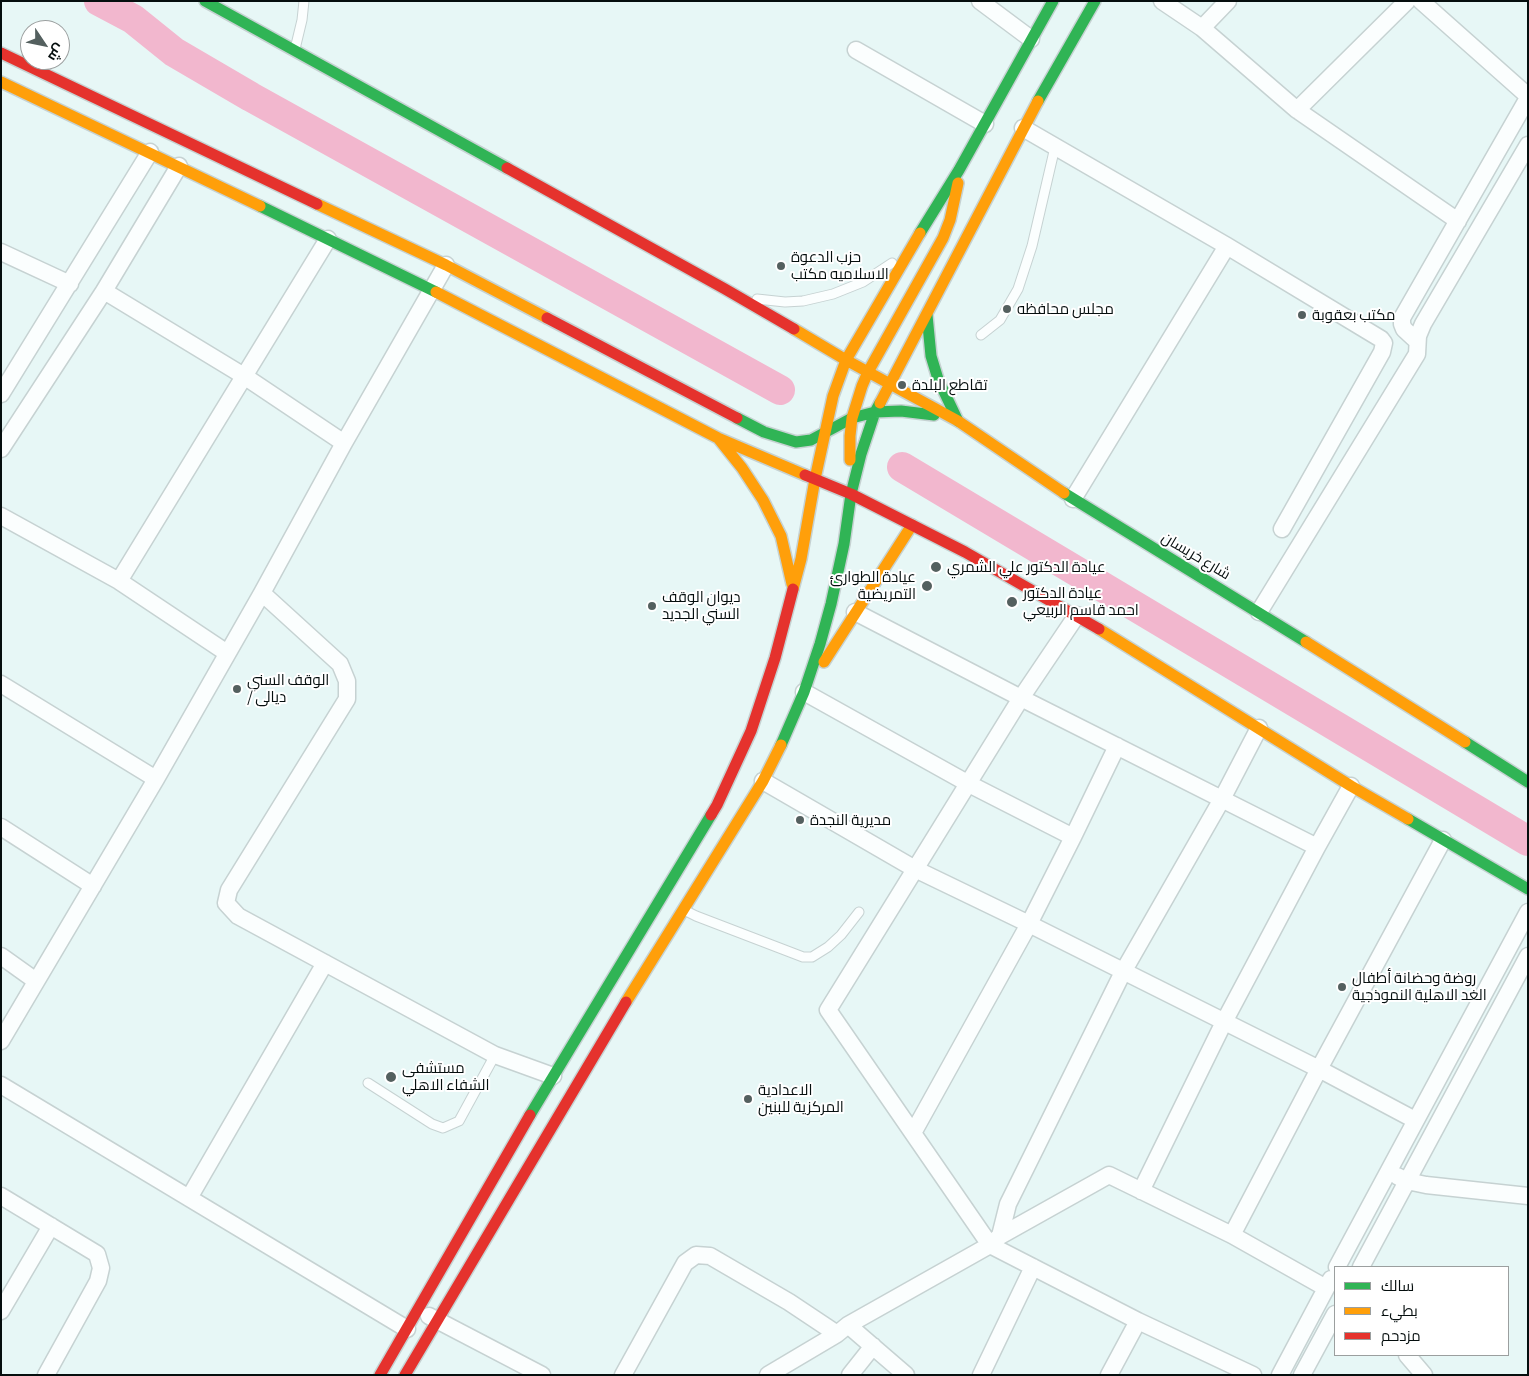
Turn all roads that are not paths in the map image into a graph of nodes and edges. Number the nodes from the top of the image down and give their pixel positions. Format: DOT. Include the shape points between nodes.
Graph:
graph roads {
  1 [pos="205,1"];
  2 [pos="304,1"];
  3 [pos="980,1"];
  4 [pos="1053,1"];
  5 [pos="1095,1"];
  6 [pos="1162,1"];
  7 [pos="1228,1"];
  8 [pos="1407,1"];
  9 [pos="1421,1"];
  10 [pos="1202,28"];
  11 [pos="1031,39"];
  12 [pos="856,50"];
  13 [pos="295,52"];
  14 [pos="1,53"];
  15 [pos="1,82"];
  16 [pos="1528,97"];
  17 [pos="1296,110"];
  18 [pos="985,124"];
  19 [pos="1023,128"];
  20 [pos="1528,145"];
  21 [pos="1056,146"];
  22 [pos="150,152"];
  23 [pos="180,166"];
  24 [pos="959,170"];
  25 [pos="1458,220"];
  26 [pos="328,239"];
  27 [pos="913,244"];
  28 [pos="1227,246"];
  29 [pos="1,252"];
  30 [pos="446,265"];
  31 [pos="70,284"];
  32 [pos="431,289"];
  33 [pos="725,290"];
  34 [pos="104,291"];
  35 [pos="927,315"];
  36 [pos="981,335"];
  37 [pos="1417,341"];
  38 [pos="846,360"];
  39 [pos="868,372"];
  40 [pos="244,376"];
  41 [pos="890,384"];
  42 [pos="1,394"];
  43 [pos="875,412"];
  44 [pos="852,418"];
  45 [pos="958,421"];
  46 [pos="825,433"];
  47 [pos="718,438"];
  48 [pos="344,443"];
  49 [pos="1,449"];
  50 [pos="815,479"];
  51 [pos="851,494"];
  52 [pos="1073,499"];
  53 [pos="1,516"];
  54 [pos="912,525"];
  55 [pos="1282,530"];
  56 [pos="118,581"];
  57 [pos="793,591"];
  58 [pos="262,593"];
  59 [pos="855,612"];
  60 [pos="1259,612"];
  61 [pos="1077,615"];
  62 [pos="227,653"];
  63 [pos="1,684"];
  64 [pos="804,692"];
  65 [pos="1021,698"];
  66 [pos="1259,728"];
  67 [pos="1117,746"];
  68 [pos="156,779"];
  69 [pos="763,781"];
  70 [pos="1528,782"];
  71 [pos="968,784"];
  72 [pos="1351,786"];
  73 [pos="1222,799"];
  74 [pos="1,827"];
  75 [pos="1073,837"];
  76 [pos="1442,840"];
  77 [pos="1317,847"];
  78 [pos="915,869"];
  79 [pos="94,886"];
  80 [pos="1528,889"];
  81 [pos="683,909"];
  82 [pos="859,912"];
  83 [pos="1528,912"];
  84 [pos="1029,924"];
  85 [pos="1,956"];
  86 [pos="1528,956"];
  87 [pos="325,963"];
  88 [pos="1123,972"];
  89 [pos="36,981"];
  90 [pos="1224,1022"];
  91 [pos="1,1041"];
  92 [pos="496,1055"];
  93 [pos="1318,1069"];
  94 [pos="553,1076"];
  95 [pos="368,1083"];
  96 [pos="1,1085"];
  97 [pos="1415,1120"];
  98 [pos="913,1133"];
  99 [pos="1389,1170"];
  100 [pos="1407,1181"];
  101 [pos="1141,1191"];
  102 [pos="1,1196"];
  103 [pos="1528,1196"];
  104 [pos="189,1198"];
  105 [pos="51,1226"];
  106 [pos="1232,1235"];
  107 [pos="995,1240"];
  108 [pos="1338,1266"];
  109 [pos="1361,1266"];
  110 [pos="1034,1267"];
  111 [pos="1334,1273"];
  112 [pos="1326,1288"];
  113 [pos="1316,1306"];
  114 [pos="418,1310"];
  115 [pos="1,1311"];
  116 [pos="1334,1314"];
  117 [pos="1334,1316"];
  118 [pos="436,1321"];
  119 [pos="1138,1321"];
  120 [pos="407,1329"];
  121 [pos="843,1329"];
  122 [pos="873,1346"];
  123 [pos="1407,1356"];
  124 [pos="46,1375"];
  125 [pos="380,1375"];
  126 [pos="405,1375"];
  127 [pos="542,1375"];
  128 [pos="623,1375"];
  129 [pos="768,1375"];
  130 [pos="850,1375"];
  131 [pos="906,1375"];
  132 [pos="981,1375"];
  133 [pos="1109,1375"];
  134 [pos="1253,1375"];
  135 [pos="1280,1375"];
  136 [pos="1302,1375"];
  137 [pos="1424,1375"];
  1 -- 13 [label="street, شارع خريسان"];
  2 -- 13 [label="lane"];
  3 -- 11 [label="street"];
  4 -- 11 [label="street"];
  5 -- 19 [label="street"];
  6 -- 10 [label="street"];
  7 -- 10 [label="street"];
  8 -- 17 [label="street"];
  9 -- 16 [label="street"];
  10 -- 17 [label="street"];
  11 -- 18 [label="street"];
  12 -- 18 [label="street"];
  13 -- 33 [label="street, شارع خريسان"];
  14 -- 30 [label="street"];
  15 -- 22 [label="street"];
  16 -- 25 [label="street"];
  17 -- 25 [label="street"];
  18 -- 24 [label="street"];
  19 -- 21 [label="street"];
  19 -- 35 [label="street"];
  20 -- 37 [label="street" via="1423,324"];
  21 -- 28 [label="street"];
  21 -- 36 [label="lane" via="1018,289 1000,320"];
  22 -- 23 [label="street"];
  22 -- 31 [label="street"];
  23 -- 26 [label="street"];
  23 -- 34 [label="street"];
  24 -- 27 [label="street"];
  24 -- 39 [label="street" via="956,200 943,238"];
  25 -- 37 [label="street" via="1402,318 1404,329"];
  26 -- 32 [label="street"];
  26 -- 40 [label="street"];
  27 -- 33 [label="lane" via="862,282 833,294 785,302"];
  27 -- 38 [label="street"];
  28 -- 52 [label="street"];
  28 -- 55 [label="street" via="1384,343 1382,352"];
  29 -- 31 [label="street"];
  30 -- 32 [label="street"];
  30 -- 46 [label="street" via="764,432 796,442"];
  31 -- 42 [label="street"];
  32 -- 47 [label="street"];
  32 -- 48 [label="street"];
  33 -- 38 [label="street, شارع خريسان"];
  34 -- 40 [label="street"];
  34 -- 49 [label="street"];
  35 -- 41 [label="street"];
  35 -- 45 [label="street" via="938,379"];
  37 -- 60 [label="street" via="1417,354"];
  38 -- 39 [label="street, شارع خريسان"];
  38 -- 46 [label="street" via="833,396"];
  39 -- 41 [label="street, شارع خريسان"];
  39 -- 44 [label="street"];
  40 -- 48 [label="street"];
  40 -- 56 [label="street"];
  41 -- 43 [label="street"];
  41 -- 45 [label="street, شارع خريسان"];
  43 -- 44 [label="street"];
  43 -- 45 [label="street" via="901,410"];
  43 -- 51 [label="street"];
  44 -- 46 [label="street"];
  44 -- 51 [label="street"];
  45 -- 52 [label="street, شارع خريسان"];
  46 -- 50 [label="street"];
  47 -- 50 [label="street"];
  47 -- 57 [label="street" via="768,509 781,536"];
  48 -- 58 [label="street"];
  50 -- 51 [label="street"];
  50 -- 57 [label="street"];
  51 -- 54 [label="street"];
  51 -- 64 [label="street" via="832,604"];
  52 -- 60 [label="street, شارع خريسان"];
  53 -- 56 [label="street"];
  54 -- 59 [label="street"];
  54 -- 61 [label="street"];
  56 -- 62 [label="street"];
  57 -- 94 [label="street" via="751,731 717,805"];
  58 -- 62 [label="street"];
  58 -- 87 [label="street" via="340,664 347,681 346,699 229,890 226,903 238,916"];
  59 -- 64 [label="street"];
  59 -- 65 [label="street"];
  60 -- 70 [label="street, شارع خريسان"];
  61 -- 65 [label="street"];
  61 -- 66 [label="street"];
  62 -- 68 [label="street"];
  63 -- 68 [label="street"];
  64 -- 69 [label="street"];
  64 -- 71 [label="street"];
  65 -- 67 [label="street"];
  65 -- 71 [label="street"];
  66 -- 72 [label="street"];
  66 -- 73 [label="street"];
  67 -- 73 [label="street"];
  67 -- 75 [label="street"];
  68 -- 79 [label="street"];
  69 -- 78 [label="street"];
  69 -- 81 [label="street"];
  71 -- 75 [label="street"];
  71 -- 78 [label="street"];
  72 -- 76 [label="street"];
  72 -- 77 [label="street"];
  73 -- 77 [label="street"];
  73 -- 88 [label="street"];
  74 -- 79 [label="street"];
  75 -- 84 [label="street"];
  76 -- 80 [label="street"];
  76 -- 93 [label="street"];
  77 -- 90 [label="street"];
  78 -- 84 [label="street"];
  78 -- 98 [label="street" via="828,1010"];
  79 -- 89 [label="street"];
  81 -- 82 [label="lane" via="804,958 828,948"];
  81 -- 118 [label="street"];
  83 -- 97 [label="street"];
  84 -- 88 [label="street"];
  84 -- 98 [label="street"];
  85 -- 89 [label="street"];
  86 -- 100 [label="street"];
  87 -- 92 [label="street"];
  87 -- 104 [label="street"];
  88 -- 90 [label="street"];
  88 -- 107 [label="street" via="1008,1204"];
  89 -- 91 [label="street"];
  90 -- 93 [label="street"];
  90 -- 101 [label="street"];
  92 -- 94 [label="street"];
  92 -- 95 [label="lane" via="459,1122 443,1128"];
  93 -- 97 [label="street"];
  93 -- 106 [label="street"];
  94 -- 114 [label="street"];
  96 -- 104 [label="street"];
  97 -- 99 [label="street"];
  98 -- 107 [label="street"];
  99 -- 100 [label="street"];
  99 -- 108 [label="street"];
  100 -- 103 [label="street"];
  100 -- 109 [label="street"];
  101 -- 106 [label="street"];
  101 -- 107 [label="street" via="1109,1175"];
  102 -- 105 [label="street"];
  104 -- 120 [label="street"];
  105 -- 115 [label="street"];
  105 -- 124 [label="street" via="97,1254 101,1268 98,1281"];
  106 -- 112 [label="street"];
  107 -- 110 [label="street"];
  107 -- 121 [label="street"];
  110 -- 119 [label="street"];
  110 -- 132 [label="street"];
  111 -- 112 [label="street"];
  112 -- 113 [label="street"];
  113 -- 116 [label="street"];
  113 -- 135 [label="street"];
  114 -- 118 [label="street"];
  114 -- 120 [label="street"];
  117 -- 136 [label="street"];
  118 -- 126 [label="street"];
  118 -- 127 [label="street"];
  119 -- 133 [label="street"];
  119 -- 134 [label="street"];
  120 -- 125 [label="street"];
  121 -- 122 [label="street"];
  121 -- 128 [label="street" via="788,1302 710,1256 696,1255 685,1263"];
  121 -- 129 [label="street"];
  122 -- 130 [label="street"];
  122 -- 131 [label="street"];
  123 -- 137 [label="street"];
}
